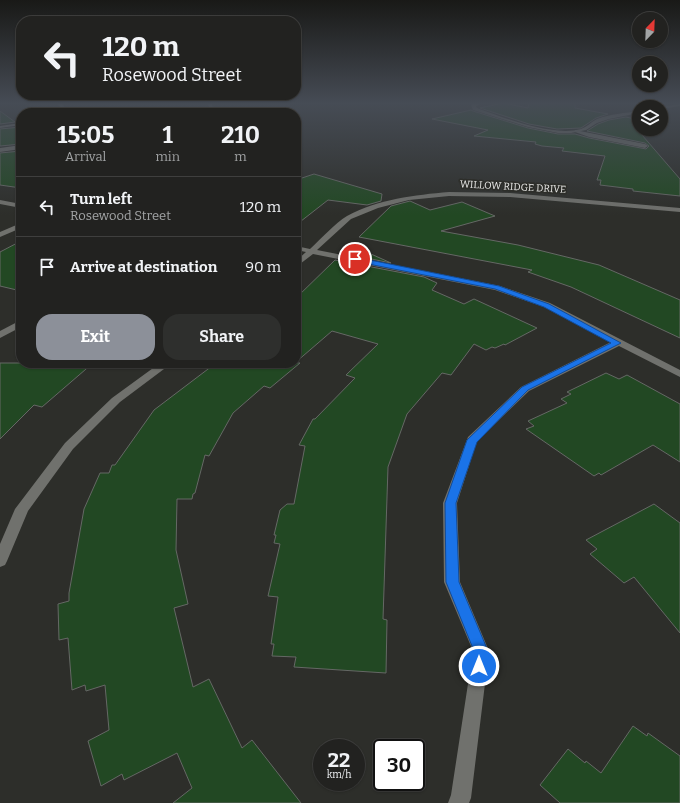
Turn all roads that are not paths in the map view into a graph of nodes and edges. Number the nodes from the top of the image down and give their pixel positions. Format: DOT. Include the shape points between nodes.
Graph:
graph roads {
  1 [pos="617,140"];
  2 [pos="645,146"];
  3 [pos="16,148"];
  4 [pos="0,150"];
  5 [pos="0,202"];
  6 [pos="16,205"];
  7 [pos="680,210"];
  8 [pos="16,227"];
  9 [pos="0,235"];
  10 [pos="301,249"];
  11 [pos="312,251"];
  12 [pos="301,261"];
  13 [pos="16,326"];
  14 [pos="0,335"];
  15 [pos="617,343"];
  16 [pos="160,368"];
  17 [pos="680,374"];
  18 [pos="0,561"];
  19 [pos="458,803"];
  1 -- 2 [label="street"];
  3 -- 4 [label="street"];
  5 -- 6 [label="street"];
  7 -- 11 [label="street, WILLOW RIDGE DRIVE" via="510,195 448,194 409,198 376,206 349,218"];
  8 -- 9 [label="street"];
  10 -- 11 [label="street"];
  11 -- 12 [label="street, WILLOW RIDGE DRIVE"];
  11 -- 15 [label="street" via="497,288 547,306"];
  13 -- 14 [label="street"];
  15 -- 17 [label="street"];
  15 -- 19 [label="street" via="525,388 472,440 450,503 452,582 481,651 462,798"];
  16 -- 18 [label="street" via="116,400 69,446 22,509"];
}
